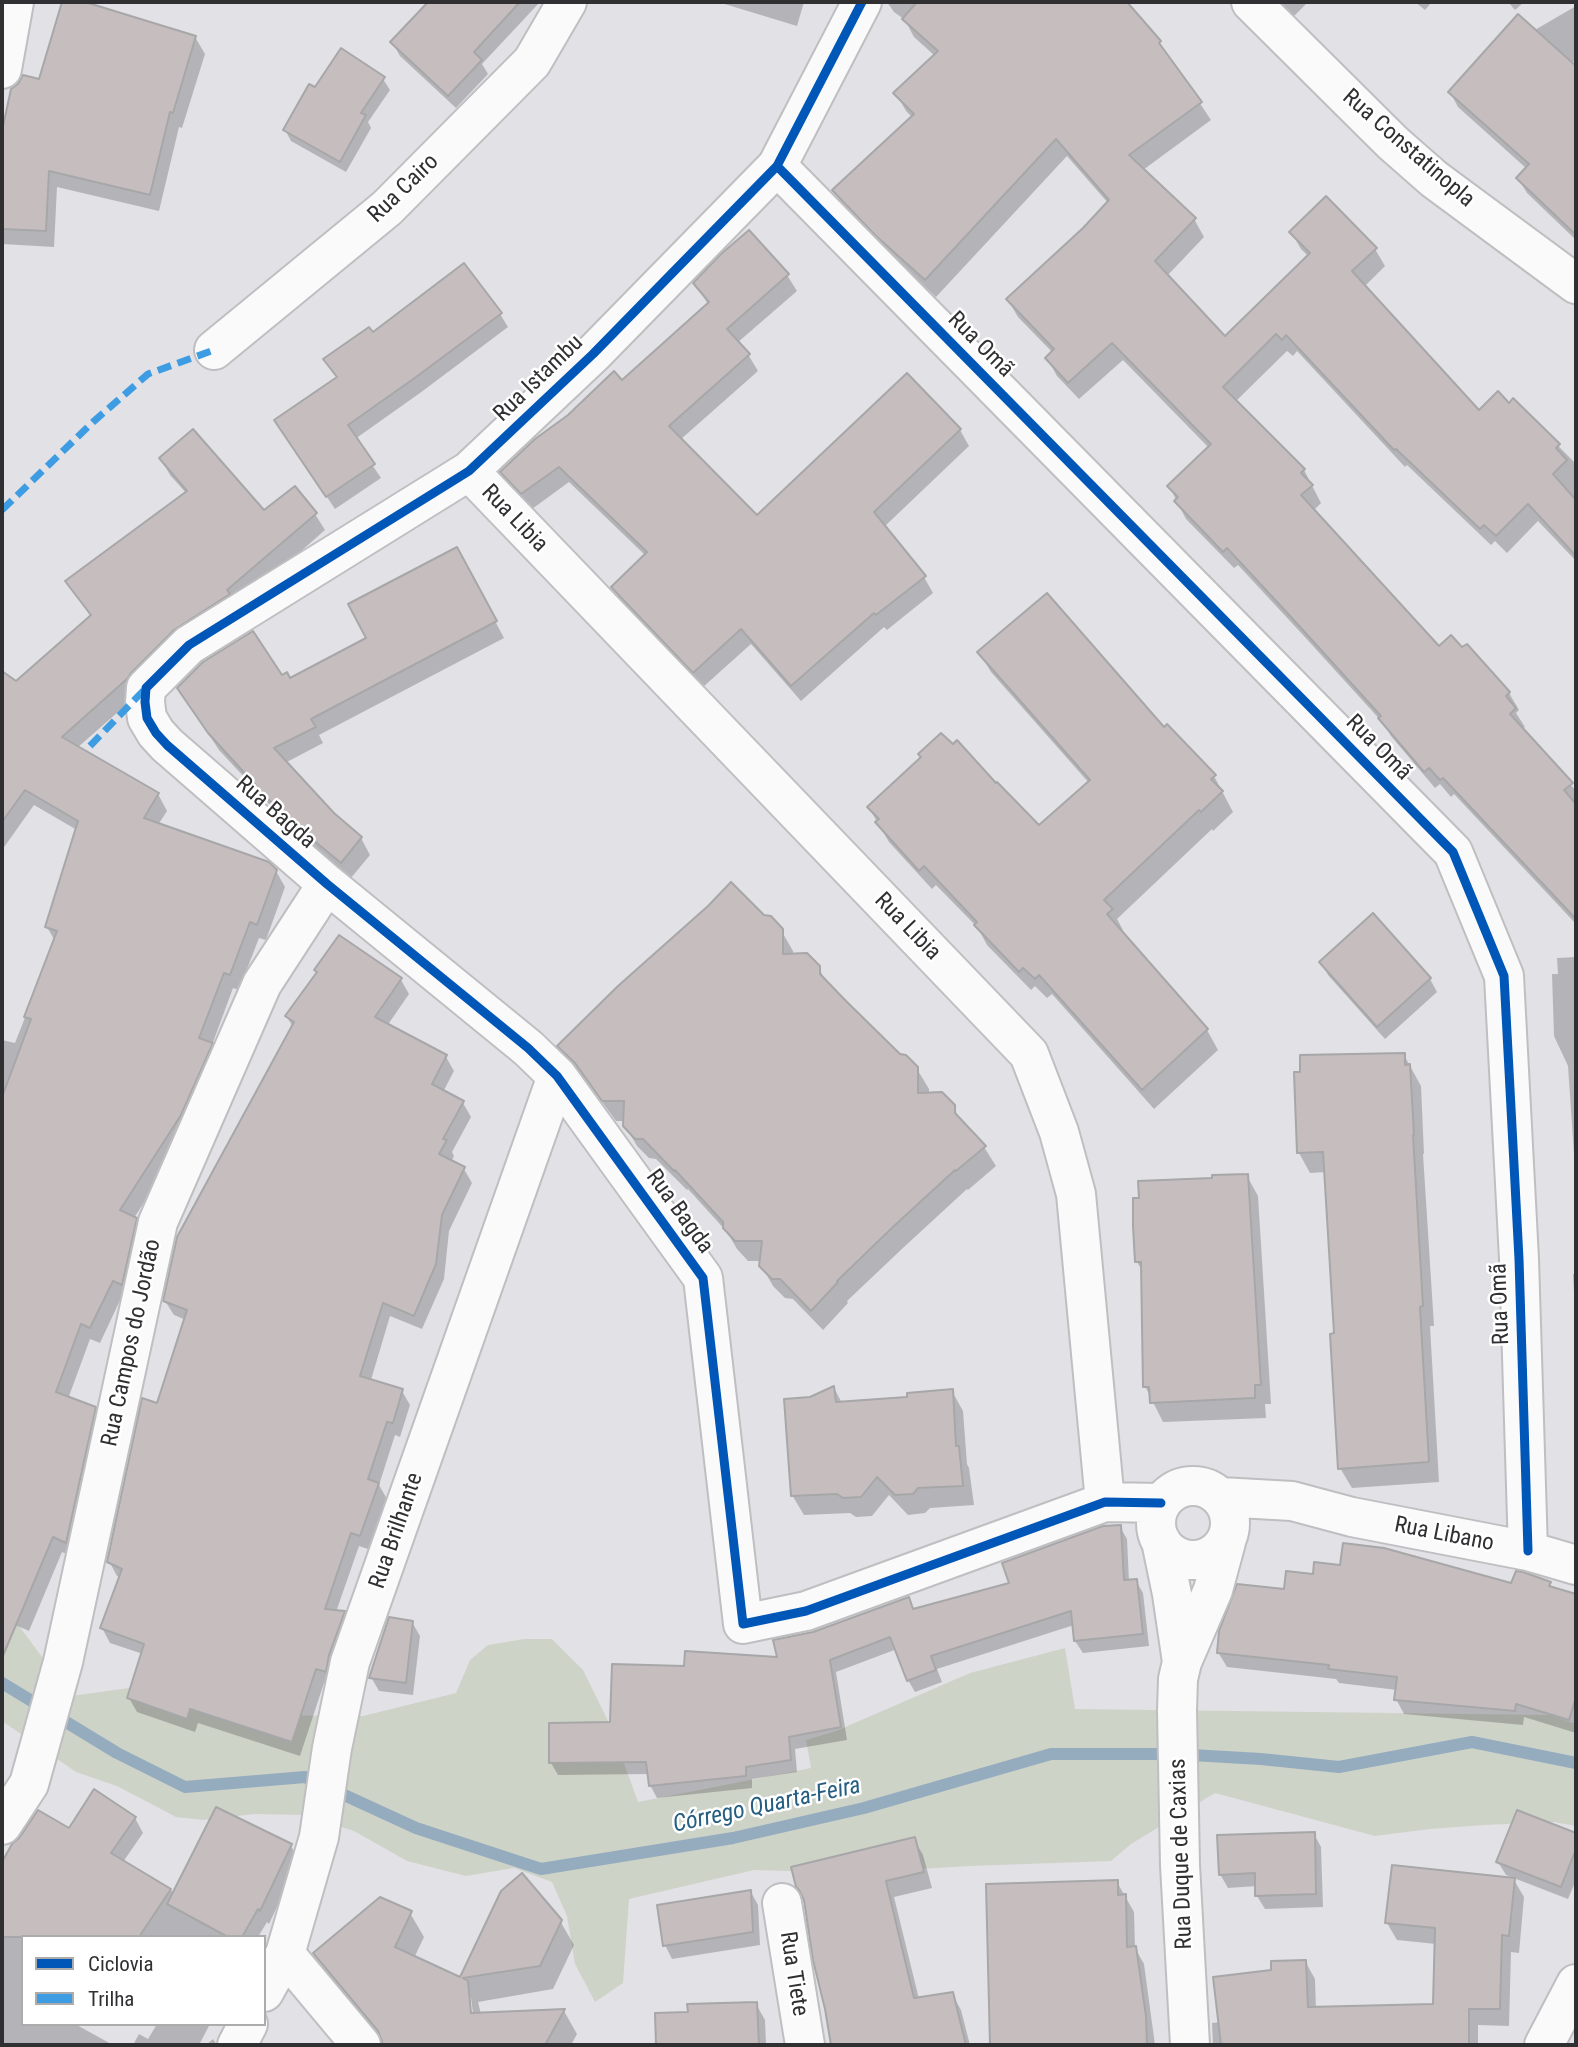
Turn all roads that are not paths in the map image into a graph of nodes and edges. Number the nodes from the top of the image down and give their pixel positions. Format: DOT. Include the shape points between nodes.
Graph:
graph roads {
  1 [pos="14,2"];
  2 [pos="567,2"];
  3 [pos="862,2"];
  4 [pos="1251,2"];
  5 [pos="2,69"];
  6 [pos="777,166"];
  7 [pos="1576,284"];
  8 [pos="214,350"];
  9 [pos="469,471"];
  10 [pos="146,688"];
  11 [pos="327,884"];
  12 [pos="557,1076"];
  13 [pos="1105,1502"];
  14 [pos="1161,1503"];
  15 [pos="1226,1521"];
  16 [pos="1161,1541"];
  17 [pos="1528,1551"];
  18 [pos="1576,1565"];
  19 [pos="1182,1662"];
  20 [pos="2,1825"];
  21 [pos="782,1903"];
  22 [pos="285,1954"];
  23 [pos="1576,1984"];
  24 [pos="266,1989"];
  25 [pos="247,2026"];
  26 [pos="1552,2042"];
  27 [pos="237,2045"];
  28 [pos="361,2045"];
  29 [pos="804,2045"];
  30 [pos="1190,2045"];
  1 -- 5 [label="street"];
  2 -- 8 [label="street, Rua Cairo" via="532,62 387,208"];
  3 -- 6 [label="street, Rua Istambu"];
  4 -- 7 [label="street, Rua Constatinopla" via="1434,179"];
  6 -- 9 [label="street, Rua Istambu" via="593,354"];
  6 -- 17 [label="street, Rua Omã" via="1453,852 1504,976"];
  9 -- 10 [label="street, Rua Istambu" via="188,645"];
  9 -- 13 [label="street, Rua Libia" via="1029,1054 1059,1132 1076,1194"];
  10 -- 11 [label="street, Rua Bagda" via="147,718 156,733"];
  11 -- 12 [label="street, Rua Bagda"];
  11 -- 20 [label="street, Rua Campos do Jordão" via="262,984 158,1222 64,1662 29,1784"];
  12 -- 13 [label="street, Rua Bagda" via="703,1278 743,1624 806,1611"];
  12 -- 22 [label="street, Rua Brilhante" via="350,1662 319,1838"];
  13 -- 14 [label="street"];
  14 -- 15 [label="street, Rua Libano" via="1173,1491 1206,1488"];
  14 -- 16 [label="street" via="1156,1528"];
  15 -- 16 [label="street" via="1215,1554 1200,1559 1185,1559"];
  15 -- 17 [label="street, Rua Libano" via="1290,1525 1352,1517"];
  15 -- 19 [label="street, Rua Duque de Caxias" via="1213,1590"];
  16 -- 19 [label="street, Rua Duque de Caxias"];
  17 -- 18 [label="street, Rua Libano"];
  19 -- 30 [label="street, Rua Duque de Caxias" via="1178,1784"];
  21 -- 29 [label="street, Rua Tiete"];
  22 -- 24 [label="street, Rua Brilhante"];
  22 -- 28 [label="street"];
  23 -- 26 [label="street"];
  25 -- 27 [label="street"];
}
